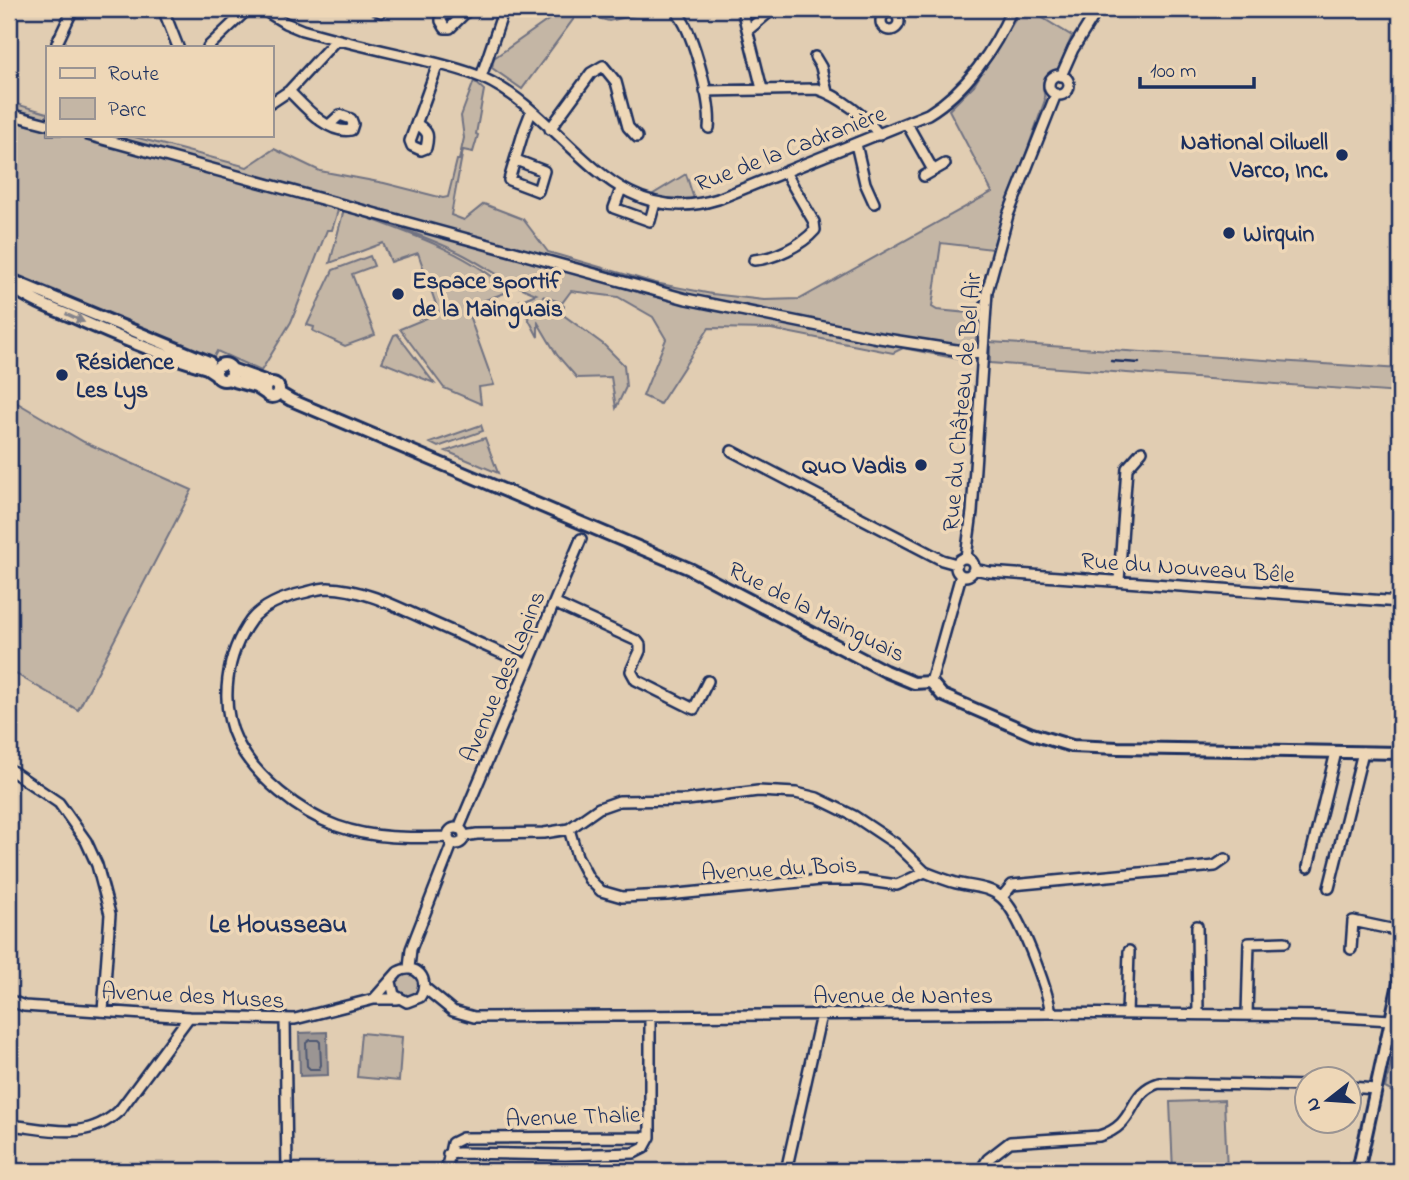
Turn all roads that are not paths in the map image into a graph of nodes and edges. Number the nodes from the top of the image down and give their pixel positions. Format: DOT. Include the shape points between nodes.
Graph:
graph roads {
  1 [pos="73,9"];
  2 [pos="163,9"];
  3 [pos="248,9"];
  4 [pos="262,9"];
  5 [pos="375,9"];
  6 [pos="385,9"];
  7 [pos="454,9"];
  8 [pos="504,9"];
  9 [pos="742,9"];
  10 [pos="773,9"];
  11 [pos="1012,9"];
  12 [pos="1098,9"];
  13 [pos="468,10"];
  14 [pos="680,15"];
  15 [pos="748,30"];
  16 [pos="336,40"];
  17 [pos="59,46"];
  18 [pos="178,46"];
  19 [pos="209,46"];
  20 [pos="815,57"];
  21 [pos="438,64"];
  22 [pos="481,77"];
  23 [pos="762,89"];
  24 [pos="289,90"];
  25 [pos="705,91"];
  26 [pos="827,92"];
  27 [pos="273,102"];
  28 [pos="531,112"];
  29 [pos="9,114"];
  30 [pos="46,124"];
  31 [pos="417,124"];
  32 [pos="907,124"];
  33 [pos="329,125"];
  34 [pos="709,128"];
  35 [pos="550,129"];
  36 [pos="879,135"];
  37 [pos="92,136"];
  38 [pos="637,137"];
  39 [pos="856,144"];
  40 [pos="516,160"];
  41 [pos="945,164"];
  42 [pos="785,173"];
  43 [pos="621,189"];
  44 [pos="655,203"];
  45 [pos="874,203"];
  46 [pos="754,260"];
  47 [pos="12,284"];
  48 [pos="982,354"];
  49 [pos="732,451"];
  50 [pos="1142,451"];
  51 [pos="581,539"];
  52 [pos="966,557"];
  53 [pos="956,564"];
  54 [pos="974,569"];
  55 [pos="961,575"];
  56 [pos="1119,581"];
  57 [pos="1400,602"];
  58 [pos="554,604"];
  59 [pos="526,664"];
  60 [pos="708,681"];
  61 [pos="931,682"];
  62 [pos="1336,752"];
  63 [pos="1363,752"];
  64 [pos="1400,752"];
  65 [pos="9,769"];
  66 [pos="569,829"];
  67 [pos="461,832"];
  68 [pos="450,840"];
  69 [pos="1225,859"];
  70 [pos="1308,867"];
  71 [pos="925,872"];
  72 [pos="1329,888"];
  73 [pos="1002,897"];
  74 [pos="1197,926"];
  75 [pos="1400,931"];
  76 [pos="1285,942"];
  77 [pos="1351,949"];
  78 [pos="1129,951"];
  79 [pos="409,968"];
  80 [pos="1400,979"];
  81 [pos="391,982"];
  82 [pos="425,988"];
  83 [pos="374,999"];
  84 [pos="397,999"];
  85 [pos="9,1000"];
  86 [pos="103,1011"];
  87 [pos="1051,1013"];
  88 [pos="1127,1014"];
  89 [pos="1198,1014"];
  90 [pos="821,1015"];
  91 [pos="1247,1015"];
  92 [pos="650,1016"];
  93 [pos="189,1017"];
  94 [pos="285,1019"];
  95 [pos="1391,1020"];
  96 [pos="1294,1086"];
  97 [pos="1364,1088"];
  98 [pos="1375,1089"];
  99 [pos="9,1125"];
  100 [pos="650,1137"];
  101 [pos="448,1154"];
  102 [pos="287,1171"];
  103 [pos="446,1171"];
  104 [pos="786,1171"];
  105 [pos="980,1171"];
  106 [pos="1358,1171"];
  1 -- 17 [label="street"];
  2 -- 18 [label="street"];
  3 -- 19 [label="street"];
  4 -- 16 [label="street, Rue de la Cadranière" via="285,23"];
  5 -- 6 [label="street"];
  7 -- 13 [label="street"];
  7 -- 13 [label="street" via="441,17 446,28"];
  8 -- 22 [label="street"];
  9 -- 15 [label="street"];
  10 -- 15 [label="street"];
  11 -- 32 [label="street, Rue de la Cadranière" via="962,87 936,109"];
  12 -- 48 [label="street, Rue du Château de Bel Air" via="1073,48 1061,76 1068,88 1056,94 1007,215 987,292"];
  14 -- 25 [label="street" via="687,25"];
  15 -- 23 [label="street"];
  16 -- 21 [label="street, Rue de la Cadranière"];
  16 -- 24 [label="street"];
  20 -- 26 [label="street"];
  21 -- 22 [label="street, Rue de la Cadranière"];
  21 -- 31 [label="street"];
  22 -- 28 [label="street, Rue de la Cadranière"];
  23 -- 25 [label="street"];
  23 -- 26 [label="street"];
  24 -- 27 [label="street"];
  24 -- 33 [label="street" via="317,120"];
  25 -- 34 [label="street"];
  26 -- 36 [label="street" via="872,124"];
  28 -- 35 [label="street, Rue de la Cadranière"];
  28 -- 40 [label="street"];
  29 -- 30 [label="street"];
  32 -- 36 [label="street, Rue de la Cadranière"];
  32 -- 41 [label="street" via="928,173"];
  35 -- 38 [label="street" via="591,74 603,66 616,82 628,127"];
  35 -- 43 [label="street, Rue de la Cadranière"];
  36 -- 39 [label="street, Rue de la Cadranière"];
  37 -- 48 [label="street" via="687,299 873,338"];
  39 -- 42 [label="street, Rue de la Cadranière"];
  39 -- 45 [label="street"];
  42 -- 44 [label="street, Rue de la Cadranière" via="709,202"];
  42 -- 46 [label="street" via="815,230 768,259"];
  43 -- 44 [label="street, Rue de la Cadranière"];
  43 -- 44 [label="street" via="614,208 650,221"];
  47 -- 61 [label="street, Rue de la Mainguais" via="256,387 268,388 272,398 279,393 690,569 885,671 914,683"];
  48 -- 52 [label="street, Rue du Château de Bel Air"];
  49 -- 53 [label="street"];
  50 -- 56 [label="street" via="1127,468"];
  51 -- 58 [label="street, Avenue des Lapins"];
  52 -- 53 [label="street"];
  52 -- 54 [label="street"];
  53 -- 55 [label="street"];
  54 -- 55 [label="street"];
  54 -- 56 [label="street, Rue du Nouveau Bêle"];
  55 -- 61 [label="street"];
  56 -- 57 [label="street, Rue du Nouveau Bêle"];
  58 -- 59 [label="street, Avenue des Lapins"];
  58 -- 60 [label="street" via="637,641 640,651 631,671 636,680 694,709"];
  59 -- 67 [label="street, Avenue des Lapins"];
  59 -- 68 [label="street" via="384,601 325,588 272,604 253,619 241,638 227,681 228,714 247,758 290,801 357,832"];
  61 -- 62 [label="street, Rue de la Mainguais" via="943,695 963,705 1072,746"];
  62 -- 63 [label="street, Rue de la Mainguais"];
  62 -- 70 [label="street"];
  63 -- 64 [label="street, Rue de la Mainguais"];
  63 -- 72 [label="street"];
  65 -- 86 [label="street" via="59,803 97,865 110,914"];
  66 -- 67 [label="street"];
  66 -- 71 [label="street" via="599,808 619,801 687,800 758,791 796,793 855,816 896,844"];
  66 -- 71 [label="street, Avenue du Bois" via="589,879 601,891 622,897 821,880 897,886"];
  67 -- 68 [label="street" via="460,843"];
  67 -- 68 [label="street" via="451,829"];
  68 -- 79 [label="street" via="411,949"];
  69 -- 73 [label="street" via="1215,866 1012,885"];
  71 -- 73 [label="street"];
  73 -- 87 [label="street" via="1024,934"];
  74 -- 89 [label="street"];
  75 -- 77 [label="street" via="1353,921"];
  76 -- 91 [label="street" via="1249,943"];
  78 -- 88 [label="street"];
  79 -- 81 [label="street" via="398,972"];
  79 -- 82 [label="street" via="423,977"];
  80 -- 95 [label="street"];
  81 -- 83 [label="street"];
  81 -- 84 [label="street"];
  82 -- 84 [label="street" via="412,1002"];
  82 -- 92 [label="street, Avenue de Nantes" via="453,1011 474,1017"];
  83 -- 84 [label="street, Avenue des Muses"];
  83 -- 94 [label="street, Avenue des Muses"];
  85 -- 86 [label="street, Avenue des Muses" via="24,1006"];
  86 -- 93 [label="street, Avenue des Muses"];
  87 -- 88 [label="street, Avenue de Nantes"];
  87 -- 90 [label="street, Avenue de Nantes"];
  88 -- 89 [label="street, Avenue de Nantes"];
  89 -- 91 [label="street, Avenue de Nantes"];
  90 -- 92 [label="street, Avenue de Nantes"];
  90 -- 104 [label="street"];
  91 -- 95 [label="street, Avenue de Nantes"];
  92 -- 100 [label="street, Avenue Thalie"];
  93 -- 94 [label="street, Avenue des Muses"];
  93 -- 99 [label="street" via="106,1123 74,1132"];
  94 -- 102 [label="street"];
  95 -- 98 [label="street"];
  96 -- 105 [label="street" via="1159,1083 1142,1091 1128,1117 1111,1133 1010,1142"];
  97 -- 98 [label="street"];
  98 -- 106 [label="street"];
  100 -- 101 [label="street" via="644,1148 634,1153"];
  100 -- 101 [label="street, Avenue Thalie" via="462,1138 452,1143"];
  101 -- 103 [label="street"];
}
